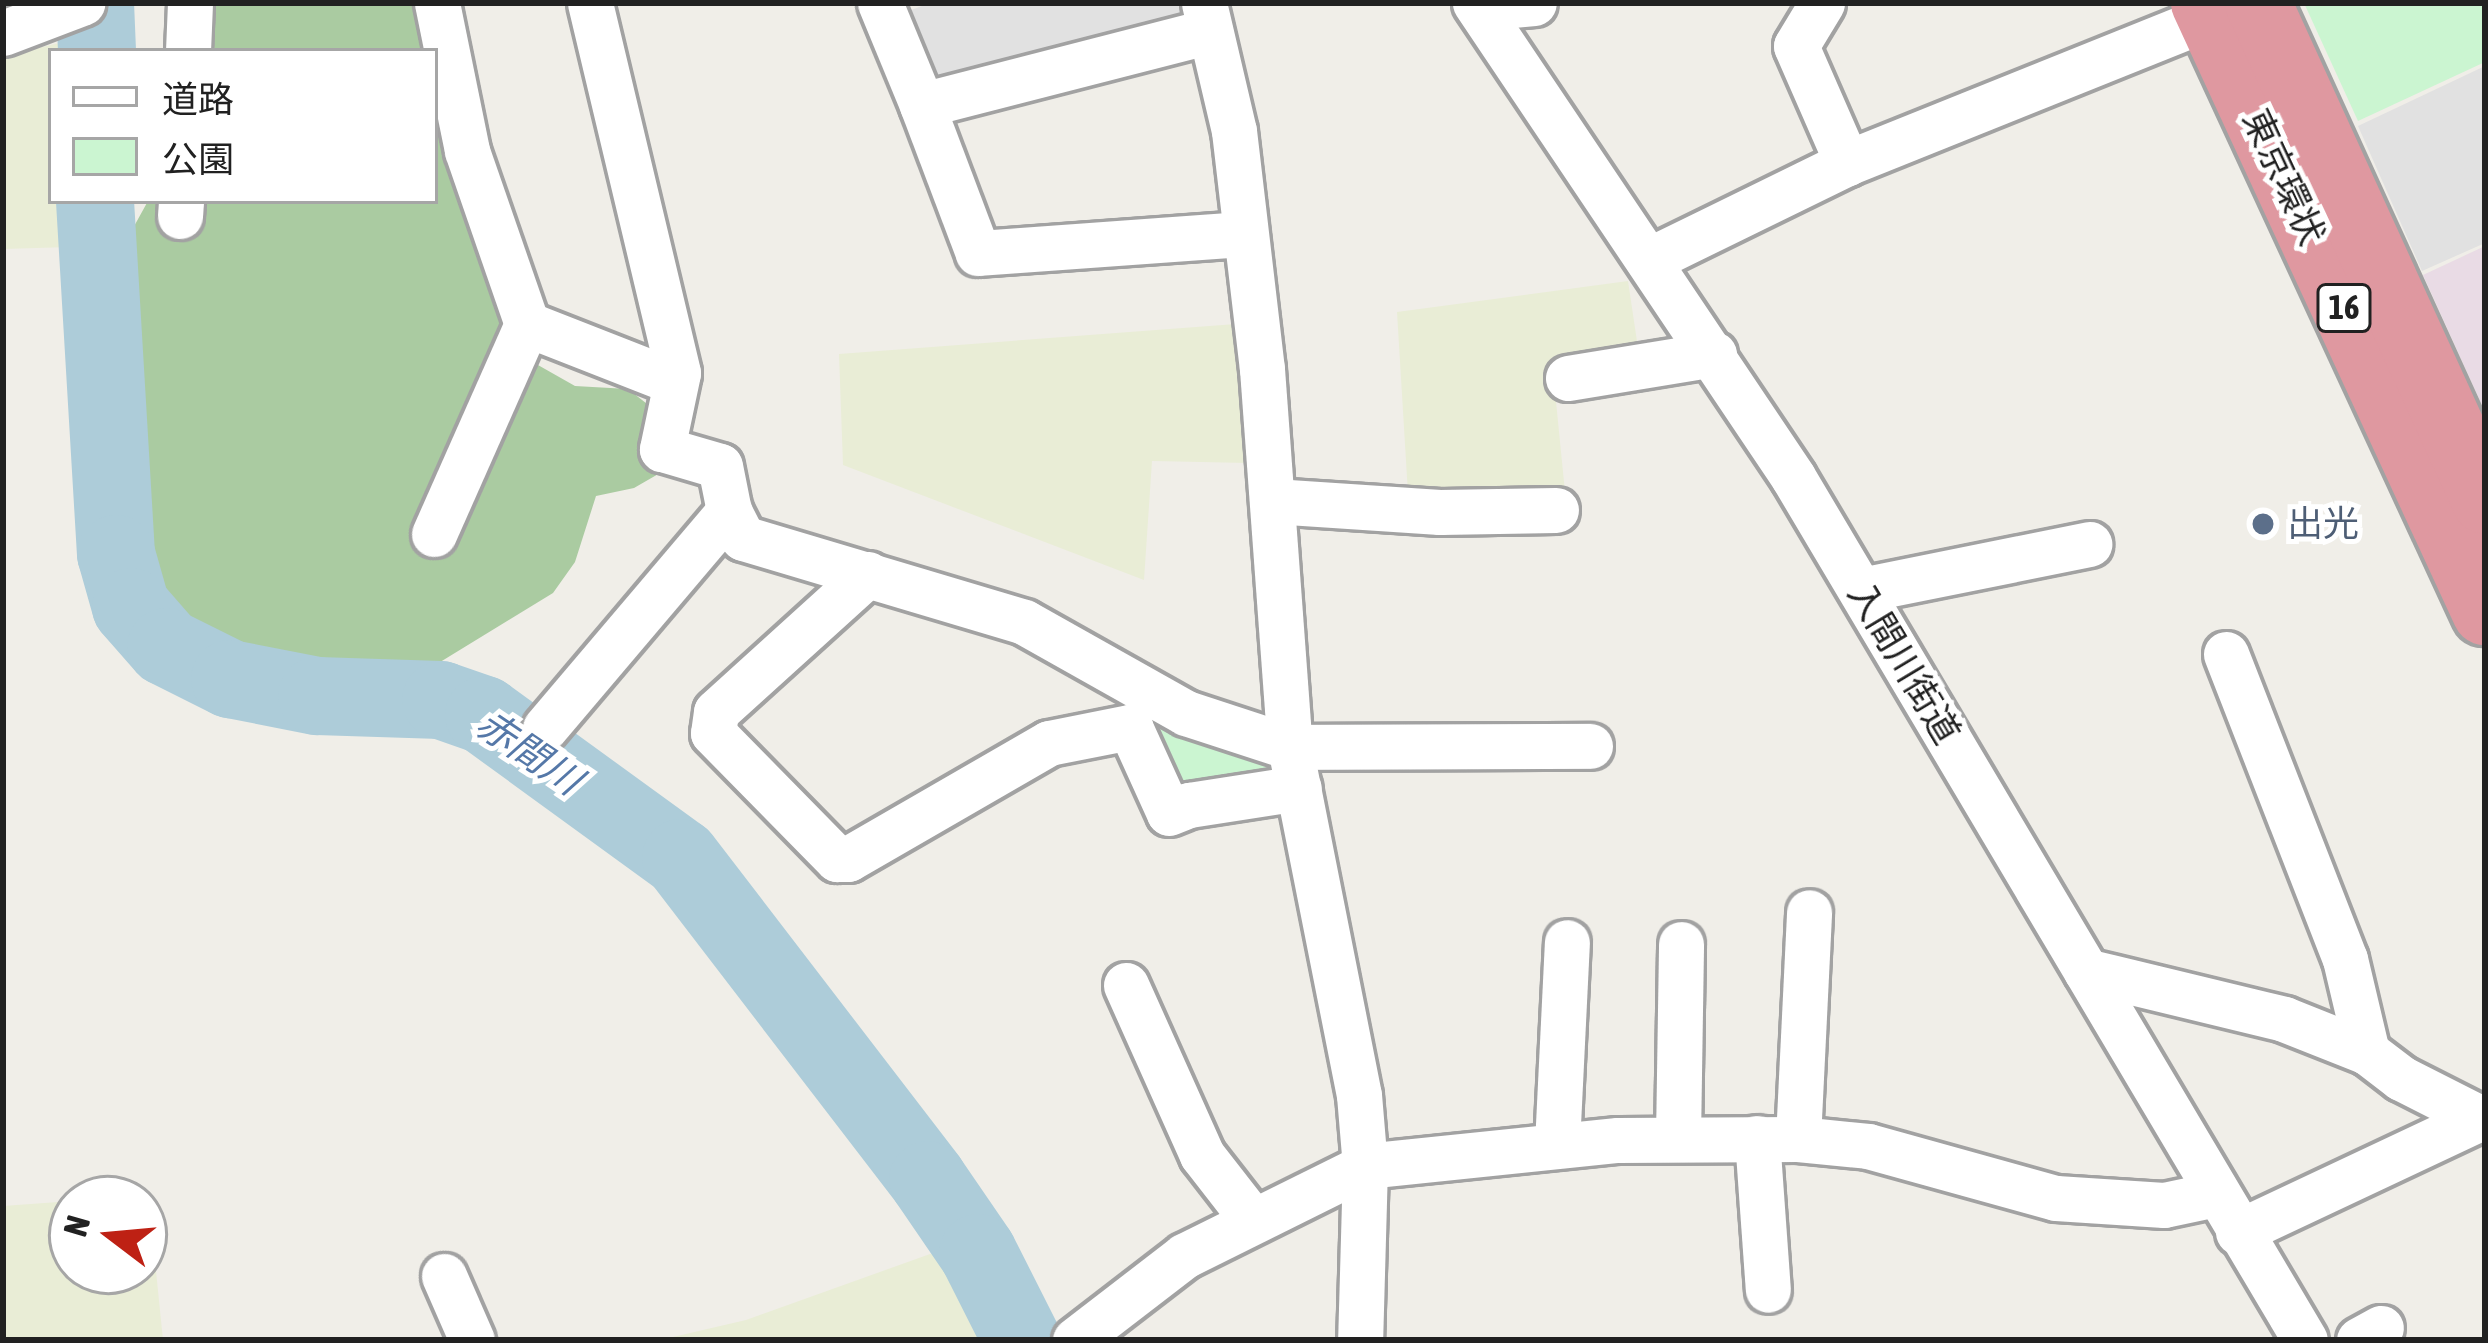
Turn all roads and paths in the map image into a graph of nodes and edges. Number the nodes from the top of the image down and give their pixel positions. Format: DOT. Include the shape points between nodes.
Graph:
graph roads {
  1 [pos="190,3"];
  2 [pos="437,3"];
  3 [pos="590,3"];
  4 [pos="880,3"];
  5 [pos="1534,3"];
  6 [pos="1822,3"];
  7 [pos="1477,6"];
  8 [pos="77,7"];
  9 [pos="2224,8"];
  10 [pos="1207,17"];
  11 [pos="3,33"];
  12 [pos="188,48"];
  13 [pos="922,105"];
  14 [pos="1846,163"];
  15 [pos="1244,234"];
  16 [pos="1649,260"];
  17 [pos="527,324"];
  18 [pos="1714,354"];
  19 [pos="1568,378"];
  20 [pos="675,382"];
  21 [pos="1274,501"];
  22 [pos="2485,501"];
  23 [pos="1556,510"];
  24 [pos="729,511"];
  25 [pos="434,534"];
  26 [pos="2089,544"];
  27 [pos="868,574"];
  28 [pos="1861,590"];
  29 [pos="2485,612"];
  30 [pos="2227,653"];
  31 [pos="545,728"];
  32 [pos="1590,746"];
  33 [pos="1294,768"];
  34 [pos="1809,912"];
  35 [pos="1567,942"];
  36 [pos="1681,944"];
  37 [pos="2086,971"];
  38 [pos="1126,986"];
  39 [pos="2367,1052"];
  40 [pos="2483,1117"];
  41 [pos="1678,1138"];
  42 [pos="1778,1139"];
  43 [pos="1557,1145"];
  44 [pos="1365,1166"];
  45 [pos="2227,1212"];
  46 [pos="1251,1218"];
  47 [pos="444,1276"];
  48 [pos="1768,1290"];
  49 [pos="472,1340"];
  50 [pos="1075,1340"];
  51 [pos="1360,1340"];
  52 [pos="2305,1340"];
  1 -- 12 [label="street"];
  2 -- 17 [label="street" via="467,151"];
  3 -- 20 [label="street"];
  4 -- 13 [label="street"];
  5 -- 7 [label="street"];
  6 -- 14 [label="street" via="1796,46"];
  7 -- 16 [label="street, 入間川街道"];
  8 -- 11 [label="street"];
  9 -- 14 [label="street"];
  9 -- 22 [label="highway, 東京環状 / 16"];
  9 -- 29 [label="highway, 東京環状 / 16"];
  10 -- 13 [label="street"];
  10 -- 15 [label="street" via="1234,131"];
  13 -- 15 [label="street" via="978,253"];
  14 -- 16 [label="street"];
  15 -- 21 [label="street"];
  16 -- 18 [label="street, 入間川街道"];
  17 -- 20 [label="street"];
  17 -- 25 [label="street"];
  18 -- 19 [label="street"];
  18 -- 28 [label="street, 入間川街道"];
  20 -- 24 [label="street" via="662,449 720,466"];
  21 -- 23 [label="street"];
  21 -- 33 [label="street"];
  24 -- 27 [label="street" via="742,538"];
  24 -- 31 [label="street"];
  26 -- 28 [label="street"];
  27 -- 33 [label="street" via="1024,622"];
  27 -- 33 [label="street" via="716,712 713,733 837,859 1049,742 1130,727 1169,813"];
  28 -- 37 [label="street, 入間川街道"];
  30 -- 39 [label="street" via="2344,959"];
  32 -- 33 [label="street"];
  33 -- 44 [label="street" via="1353,1053"];
  34 -- 42 [label="street"];
  35 -- 43 [label="street"];
  36 -- 41 [label="street"];
  37 -- 39 [label="street" via="2284,1019"];
  37 -- 45 [label="street, 入間川街道"];
  38 -- 46 [label="street" via="1202,1155"];
  39 -- 40 [label="street" via="2401,1078"];
  40 -- 45 [label="street"];
  41 -- 42 [label="street"];
  41 -- 43 [label="street"];
  42 -- 45 [label="street" via="1868,1146 2056,1198"];
  42 -- 48 [label="street"];
  43 -- 44 [label="street"];
  44 -- 46 [label="street"];
  44 -- 51 [label="street"];
  45 -- 52 [label="street, 入間川街道"];
  46 -- 50 [label="street" via="1184,1256"];
  47 -- 49 [label="street"];
}
